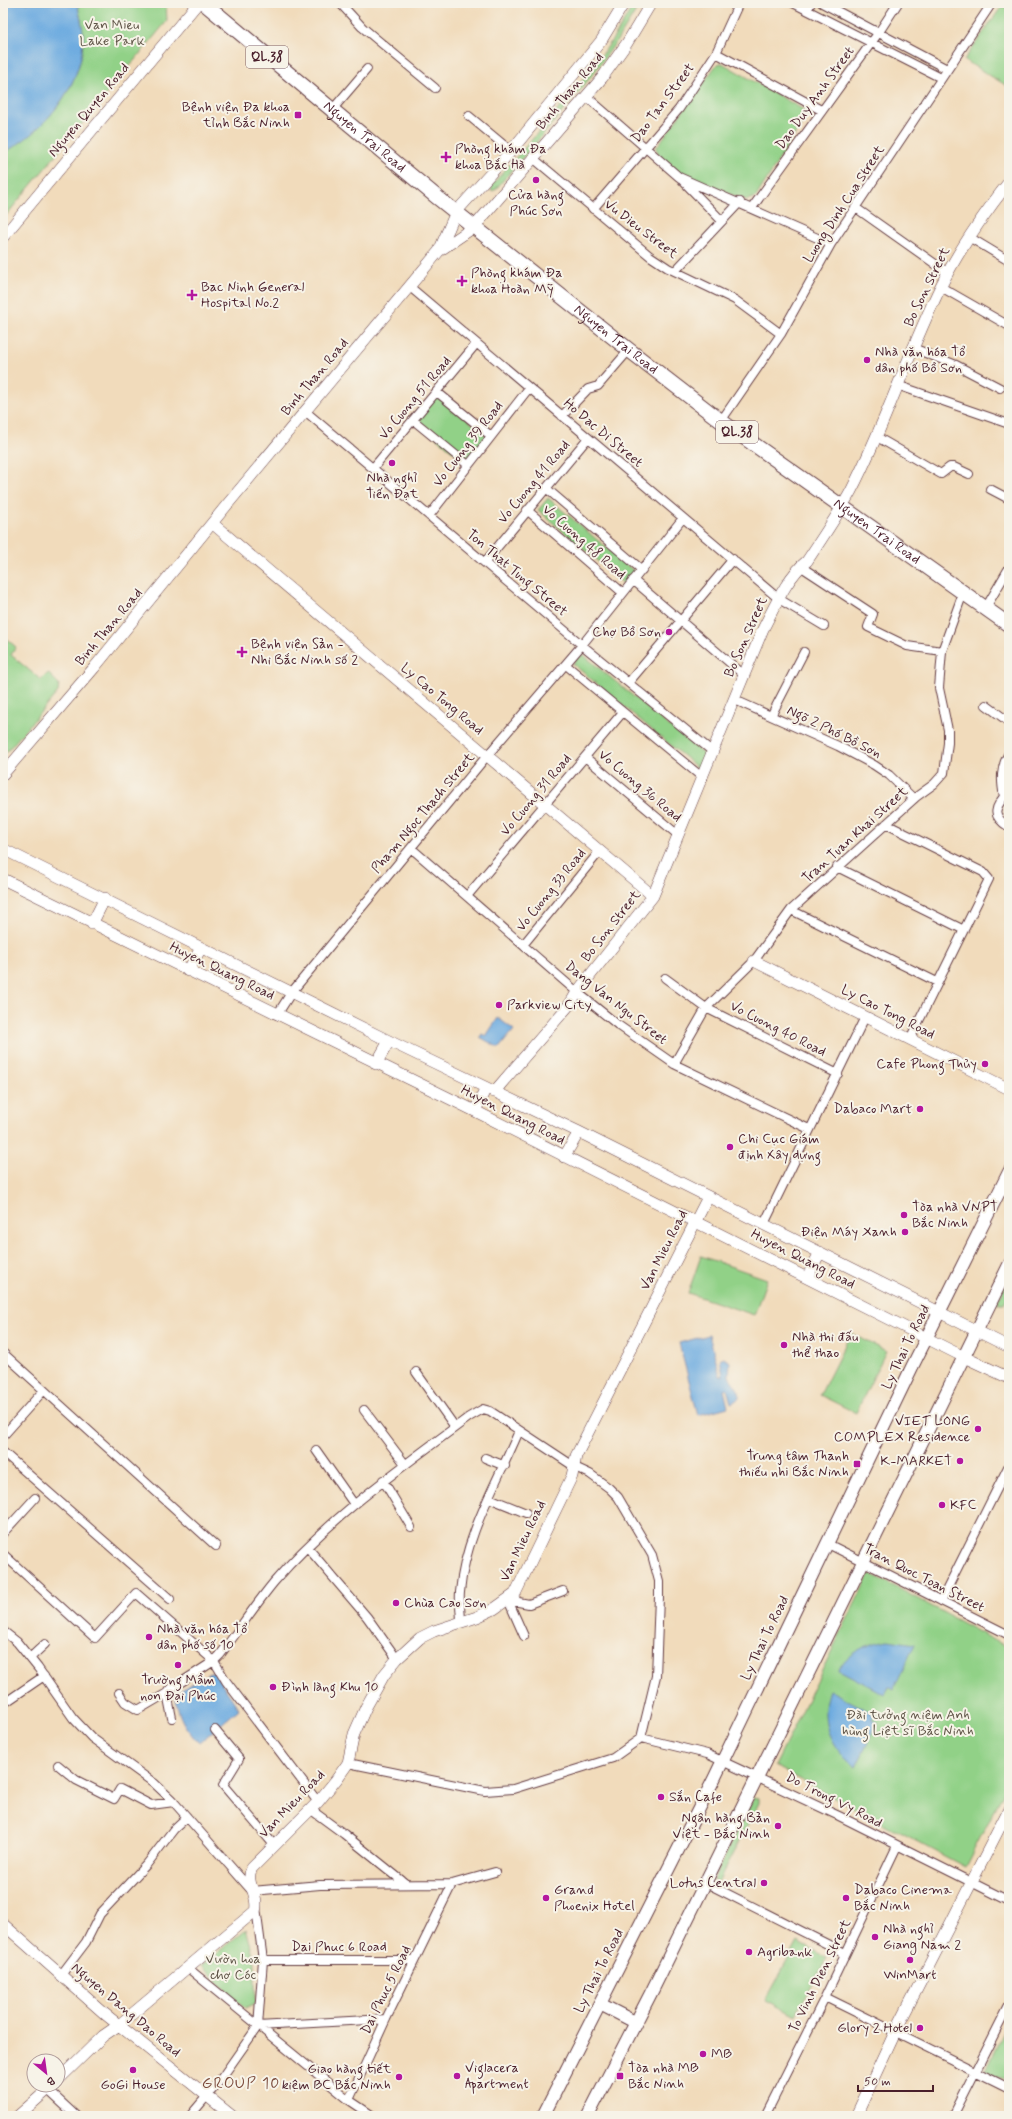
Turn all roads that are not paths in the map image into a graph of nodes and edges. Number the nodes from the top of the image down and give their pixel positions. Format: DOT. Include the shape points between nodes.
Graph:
graph roads {
  1 [pos="198,3"];
  2 [pos="204,3"];
  3 [pos="340,3"];
  4 [pos="624,3"];
  5 [pos="651,3"];
  6 [pos="739,3"];
  7 [pos="793,3"];
  8 [pos="822,3"];
  9 [pos="898,3"];
  10 [pos="992,3"];
  11 [pos="809,7"];
  12 [pos="879,32"];
  13 [pos="871,43"];
  14 [pos="716,53"];
  15 [pos="367,69"];
  16 [pos="948,69"];
  17 [pos="941,78"];
  18 [pos="435,88"];
  19 [pos="586,96"];
  20 [pos="332,110"];
  21 [pos="821,110"];
  22 [pos="469,116"];
  23 [pos="646,148"];
  24 [pos="511,151"];
  25 [pos="533,158"];
  26 [pos="679,177"];
  27 [pos="1009,182"];
  28 [pos="740,202"];
  29 [pos="752,208"];
  30 [pos="856,208"];
  31 [pos="593,209"];
  32 [pos="456,212"];
  33 [pos="722,221"];
  34 [pos="474,226"];
  35 [pos="3,237"];
  36 [pos="969,237"];
  37 [pos="831,244"];
  38 [pos="439,251"];
  39 [pos="1009,261"];
  40 [pos="675,271"];
  41 [pos="948,274"];
  42 [pos="410,287"];
  43 [pos="941,287"];
  44 [pos="1009,326"];
  45 [pos="781,334"];
  46 [pos="476,344"];
  47 [pos="913,348"];
  48 [pos="629,350"];
  49 [pos="897,385"];
  50 [pos="529,388"];
  51 [pos="1000,388"];
  52 [pos="437,392"];
  53 [pos="305,411"];
  54 [pos="562,416"];
  55 [pos="413,420"];
  56 [pos="721,421"];
  57 [pos="1009,424"];
  58 [pos="491,436"];
  59 [pos="877,437"];
  60 [pos="588,438"];
  61 [pos="468,465"];
  62 [pos="373,468"];
  63 [pos="969,474"];
  64 [pos="546,488"];
  65 [pos="990,489"];
  66 [pos="1009,499"];
  67 [pos="842,506"];
  68 [pos="527,510"];
  69 [pos="429,516"];
  70 [pos="683,518"];
  71 [pos="212,523"];
  72 [pos="733,559"];
  73 [pos="485,562"];
  74 [pos="800,566"];
  75 [pos="1009,568"];
  76 [pos="642,570"];
  77 [pos="633,580"];
  78 [pos="623,593"];
  79 [pos="963,594"];
  80 [pos="779,599"];
  81 [pos="985,608"];
  82 [pos="680,620"];
  83 [pos="1009,625"];
  84 [pos="824,626"];
  85 [pos="582,645"];
  86 [pos="942,651"];
  87 [pos="804,652"];
  88 [pos="566,665"];
  89 [pos="744,675"];
  90 [pos="630,682"];
  91 [pos="735,700"];
  92 [pos="986,705"];
  93 [pos="623,712"];
  94 [pos="771,716"];
  95 [pos="1009,722"];
  96 [pos="713,752"];
  97 [pos="1009,753"];
  98 [pos="486,757"];
  99 [pos="585,757"];
  100 [pos="3,774"];
  101 [pos="703,778"];
  102 [pos="1009,790"];
  103 [pos="1004,797"];
  104 [pos="914,799"];
  105 [pos="544,805"];
  106 [pos="886,824"];
  107 [pos="1009,827"];
  108 [pos="678,835"];
  109 [pos="4,846"];
  110 [pos="411,848"];
  111 [pos="600,851"];
  112 [pos="838,867"];
  113 [pos="3,879"];
  114 [pos="468,895"];
  115 [pos="653,896"];
  116 [pos="104,898"];
  117 [pos="790,910"];
  118 [pos="92,924"];
  119 [pos="964,930"];
  120 [pos="523,945"];
  121 [pos="201,948"];
  122 [pos="754,961"];
  123 [pos="188,971"];
  124 [pos="665,978"];
  125 [pos="937,982"];
  126 [pos="577,992"];
  127 [pos="291,993"];
  128 [pos="706,1008"];
  129 [pos="277,1015"];
  130 [pos="865,1017"];
  131 [pos="910,1039"];
  132 [pos="389,1041"];
  133 [pos="376,1064"];
  134 [pos="674,1064"];
  135 [pos="838,1074"];
  136 [pos="1009,1089"];
  137 [pos="490,1090"];
  138 [pos="475,1111"];
  139 [pos="809,1129"];
  140 [pos="579,1132"];
  141 [pos="564,1157"];
  142 [pos="1009,1172"];
  143 [pos="708,1196"];
  144 [pos="696,1222"];
  145 [pos="764,1224"];
  146 [pos="820,1252"];
  147 [pos="1009,1265"];
  148 [pos="807,1278"];
  149 [pos="939,1313"];
  150 [pos="977,1331"];
  151 [pos="927,1339"];
  152 [pos="1009,1347"];
  153 [pos="3,1353"];
  154 [pos="964,1358"];
  155 [pos="416,1372"];
  156 [pos="1009,1378"];
  157 [pos="44,1390"];
  158 [pos="364,1410"];
  159 [pos="455,1427"];
  160 [pos="519,1431"];
  161 [pos="3,1436"];
  162 [pos="316,1450"];
  163 [pos="3,1452"];
  164 [pos="485,1458"];
  165 [pos="405,1464"];
  166 [pos="1009,1465"];
  167 [pos="504,1466"];
  168 [pos="575,1467"];
  169 [pos="383,1480"];
  170 [pos="35,1498"];
  171 [pos="489,1498"];
  172 [pos="354,1504"];
  173 [pos="526,1513"];
  174 [pos="411,1527"];
  175 [pos="3,1533"];
  176 [pos="828,1544"];
  177 [pos="216,1546"];
  178 [pos="308,1548"];
  179 [pos="3,1554"];
  180 [pos="862,1560"];
  181 [pos="563,1591"];
  182 [pos="170,1599"];
  183 [pos="508,1600"];
  184 [pos="941,1601"];
  185 [pos="461,1623"];
  186 [pos="3,1631"];
  187 [pos="1008,1634"];
  188 [pos="524,1636"];
  189 [pos="45,1644"];
  190 [pos="30,1658"];
  191 [pos="397,1659"];
  192 [pos="214,1661"];
  193 [pos="44,1676"];
  194 [pos="119,1693"];
  195 [pos="167,1693"];
  196 [pos="3,1704"];
  197 [pos="172,1718"];
  198 [pos="215,1730"];
  199 [pos="641,1738"];
  200 [pos="722,1762"];
  201 [pos="348,1763"];
  202 [pos="58,1766"];
  203 [pos="757,1776"];
  204 [pos="174,1802"];
  205 [pos="314,1805"];
  206 [pos="1009,1809"];
  207 [pos="187,1817"];
  208 [pos="274,1845"];
  209 [pos="897,1846"];
  210 [pos="495,1872"];
  211 [pos="704,1882"];
  212 [pos="973,1882"];
  213 [pos="406,1884"];
  214 [pos="452,1884"];
  215 [pos="252,1891"];
  216 [pos="1009,1901"];
  217 [pos="256,1908"];
  218 [pos="3,1924"];
  219 [pos="845,1954"];
  220 [pos="263,1960"];
  221 [pos="414,1960"];
  222 [pos="188,1968"];
  223 [pos="61,1975"];
  224 [pos="825,1997"];
  225 [pos="600,2004"];
  226 [pos="1009,2005"];
  227 [pos="386,2019"];
  228 [pos="635,2022"];
  229 [pos="119,2025"];
  230 [pos="258,2026"];
  231 [pos="895,2032"];
  232 [pos="975,2071"];
  233 [pos="66,2072"];
  234 [pos="1009,2088"];
  235 [pos="44,2093"];
  236 [pos="55,2093"];
  237 [pos="207,2096"];
  238 [pos="349,2100"];
  239 [pos="18,2116"];
  240 [pos="76,2116"];
  241 [pos="190,2116"];
  242 [pos="232,2116"];
  243 [pos="373,2116"];
  244 [pos="543,2116"];
  245 [pos="588,2116"];
  246 [pos="765,2116"];
  247 [pos="856,2116"];
  248 [pos="953,2116"];
  1 -- 35 [label="street, Nguyen Quyen Road"];
  2 -- 20 [label="highway, Nguyen Trai Road / QL.38"];
  3 -- 18 [label="street" via="362,27"];
  4 -- 24 [label="street, Binh Than Road" via="601,41"];
  5 -- 19 [label="street, Binh Than Road" via="627,43"];
  6 -- 14 [label="street, Dao Tan Street"];
  7 -- 11 [label="street"];
  8 -- 12 [label="street"];
  9 -- 12 [label="street, Dao Duy Anh Street"];
  10 -- 16 [label="street, Luong Dinh Cua Street"];
  11 -- 13 [label="street"];
  12 -- 13 [label="street, Dao Duy Anh Street"];
  12 -- 16 [label="street"];
  13 -- 17 [label="street"];
  13 -- 21 [label="street, Dao Duy Anh Street"];
  14 -- 21 [label="street"];
  14 -- 23 [label="street, Dao Tan Street" via="679,108"];
  15 -- 20 [label="street"];
  16 -- 17 [label="street, Luong Dinh Cua Street"];
  17 -- 30 [label="street, Luong Dinh Cua Street"];
  19 -- 23 [label="street"];
  19 -- 25 [label="street, Binh Than Road"];
  20 -- 32 [label="highway, Nguyen Trai Road / QL.38"];
  21 -- 29 [label="street, Dao Duy Anh Street"];
  22 -- 24 [label="street"];
  23 -- 26 [label="street"];
  23 -- 31 [label="street, Dao Tan Street"];
  24 -- 32 [label="street, Binh Than Road"];
  25 -- 31 [label="street, Vu Dieu Street"];
  25 -- 34 [label="street, Binh Than Road"];
  26 -- 28 [label="street"];
  26 -- 33 [label="street"];
  27 -- 36 [label="street, Bo Son Street"];
  28 -- 29 [label="street"];
  28 -- 33 [label="street"];
  29 -- 37 [label="street"];
  30 -- 37 [label="street, Luong Dinh Cua Street"];
  30 -- 41 [label="street"];
  31 -- 40 [label="street, Vu Dieu Street" via="650,256"];
  32 -- 34 [label="highway, Nguyen Trai Road / QL.38"];
  32 -- 38 [label="street, Binh Than Road"];
  33 -- 40 [label="street"];
  34 -- 38 [label="street, Binh Than Road"];
  34 -- 48 [label="highway, Nguyen Trai Road / QL.38"];
  36 -- 39 [label="street"];
  36 -- 41 [label="street, Bo Son Street"];
  37 -- 45 [label="street, Luong Dinh Cua Street"];
  38 -- 42 [label="street, Binh Than Road"];
  40 -- 45 [label="street, Vu Dieu Street" via="735,300"];
  41 -- 43 [label="street, Bo Son Street"];
  42 -- 46 [label="street, Ho Dac Di Street"];
  42 -- 53 [label="street, Binh Than Road"];
  43 -- 44 [label="street"];
  43 -- 47 [label="street, Bo Son Street"];
  45 -- 56 [label="street, Luong Dinh Cua Street"];
  46 -- 50 [label="street, Ho Dac Di Street"];
  46 -- 52 [label="street, Vo Cuong 51 Road"];
  47 -- 49 [label="street, Bo Son Street"];
  47 -- 51 [label="street" via="956,365"];
  48 -- 54 [label="street" via="598,386 588,389"];
  48 -- 56 [label="highway, Nguyen Trai Road / QL.38"];
  49 -- 57 [label="street"];
  49 -- 59 [label="street, Bo Son Street"];
  50 -- 54 [label="street, Ho Dac Di Street"];
  50 -- 58 [label="street, Vo Cuong 39 Road"];
  52 -- 55 [label="street, Vo Cuong 51 Road"];
  52 -- 58 [label="street"];
  53 -- 62 [label="street, Ton That Tung Street"];
  53 -- 71 [label="street, Binh Than Road"];
  54 -- 60 [label="street, Ho Dac Di Street"];
  55 -- 61 [label="street"];
  55 -- 62 [label="street, Vo Cuong 51 Road"];
  56 -- 67 [label="highway, Nguyen Trai Road / QL.38"];
  58 -- 61 [label="street, Vo Cuong 39 Road"];
  59 -- 63 [label="street" via="941,474 950,467"];
  59 -- 67 [label="street, Bo Son Street"];
  60 -- 64 [label="street, Vo Cuong 41 Road"];
  60 -- 70 [label="street, Ho Dac Di Street"];
  61 -- 69 [label="street, Vo Cuong 39 Road"];
  62 -- 69 [label="street, Ton That Tung Street"];
  64 -- 68 [label="street, Vo Cuong 41 Road"];
  64 -- 76 [label="street, Vo Cuong 48 Road"];
  65 -- 66 [label="street"];
  67 -- 74 [label="street, Bo Son Street" via="807,561"];
  67 -- 79 [label="highway, Nguyen Trai Road / QL.38"];
  68 -- 73 [label="street, Vo Cuong 41 Road"];
  68 -- 78 [label="street, Vo Cuong 48 Road"];
  69 -- 73 [label="street, Ton That Tung Street"];
  70 -- 72 [label="street, Ho Dac Di Street"];
  70 -- 76 [label="street, Pham Ngoc Thach Street"];
  71 -- 98 [label="street, Ly Cao Tong Road"];
  71 -- 100 [label="street, Binh Than Road" via="94,668"];
  72 -- 80 [label="street, Ho Dac Di Street"];
  72 -- 82 [label="street"];
  73 -- 85 [label="street, Ton That Tung Street"];
  74 -- 80 [label="street, Bo Son Street"];
  74 -- 86 [label="street" via="872,614 868,626 907,646"];
  75 -- 81 [label="street"];
  76 -- 77 [label="street, Pham Ngoc Thach Street"];
  77 -- 78 [label="street, Pham Ngoc Thach Street"];
  77 -- 82 [label="street"];
  78 -- 85 [label="street, Pham Ngoc Thach Street"];
  79 -- 81 [label="highway, Nguyen Trai Road / QL.38"];
  79 -- 86 [label="street, Tran Tuan Khai Street"];
  80 -- 84 [label="street, Ho Dac Di Street"];
  80 -- 89 [label="street, Bo Son Street"];
  81 -- 83 [label="highway, Nguyen Trai Road / QL.38"];
  82 -- 89 [label="street"];
  82 -- 90 [label="street"];
  85 -- 88 [label="street, Pham Ngoc Thach Street"];
  85 -- 90 [label="street, Ton That Tung Street"];
  86 -- 104 [label="street, Tran Tuan Khai Street" via="939,688 948,730 944,773"];
  87 -- 94 [label="street"];
  88 -- 93 [label="street"];
  88 -- 98 [label="street, Pham Ngoc Thach Street"];
  89 -- 91 [label="street, Bo Son Street"];
  90 -- 96 [label="street, Ton That Tung Street"];
  91 -- 94 [label="street, Ngõ 2 Phố Bồ Sơn"];
  91 -- 96 [label="street, Bo Son Street"];
  92 -- 95 [label="street"];
  93 -- 99 [label="street, Vo Cuong 31 Road"];
  93 -- 101 [label="street"];
  94 -- 104 [label="street, Ngõ 2 Phố Bồ Sơn" via="874,765 889,775"];
  96 -- 101 [label="street, Bo Son Street"];
  97 -- 103 [label="street" via="1001,774"];
  98 -- 105 [label="street, Ly Cao Tong Road"];
  98 -- 110 [label="street, Pham Ngoc Thach Street"];
  99 -- 105 [label="street, Vo Cuong 31 Road"];
  99 -- 108 [label="street, Vo Cuong 36 Road"];
  101 -- 108 [label="street, Bo Son Street"];
  102 -- 103 [label="street"];
  103 -- 107 [label="street" via="996,811 1000,821"];
  104 -- 106 [label="street, Tran Tuan Khai Street"];
  105 -- 111 [label="street, Ly Cao Tong Road"];
  105 -- 114 [label="street, Vo Cuong 31 Road"];
  106 -- 112 [label="street, Tran Tuan Khai Street"];
  106 -- 119 [label="street" via="986,874 988,883"];
  108 -- 115 [label="street, Bo Son Street"];
  109 -- 116 [label="street, Huyen Quang Road"];
  110 -- 114 [label="street, Dang Van Ngu Street"];
  110 -- 127 [label="street, Pham Ngoc Thach Street"];
  111 -- 115 [label="street, Ly Cao Tong Road"];
  111 -- 120 [label="street, Vo Cuong 33 Road"];
  112 -- 117 [label="street, Tran Tuan Khai Street"];
  112 -- 119 [label="street"];
  113 -- 118 [label="street, Huyen Quang Road"];
  114 -- 120 [label="street, Dang Van Ngu Street"];
  115 -- 126 [label="street, Bo Son Street"];
  116 -- 118 [label="street"];
  116 -- 121 [label="street, Huyen Quang Road"];
  117 -- 122 [label="street, Tran Tuan Khai Street"];
  117 -- 125 [label="street"];
  118 -- 123 [label="street, Huyen Quang Road"];
  119 -- 125 [label="street"];
  120 -- 126 [label="street, Dang Van Ngu Street"];
  121 -- 123 [label="street"];
  121 -- 127 [label="street, Huyen Quang Road"];
  122 -- 128 [label="street, Tran Tuan Khai Street"];
  122 -- 130 [label="street, Ly Cao Tong Road"];
  123 -- 129 [label="street, Huyen Quang Road"];
  124 -- 128 [label="street, Vo Cuong 40 Road"];
  125 -- 131 [label="street"];
  126 -- 134 [label="street, Dang Van Ngu Street" via="618,1025"];
  126 -- 137 [label="street, Bo Son Street" via="570,1004"];
  127 -- 129 [label="street, Pham Ngoc Thach Street"];
  127 -- 132 [label="street, Huyen Quang Road"];
  128 -- 134 [label="street, Tran Tuan Khai Street"];
  128 -- 135 [label="street, Vo Cuong 40 Road"];
  129 -- 133 [label="street, Huyen Quang Road"];
  130 -- 131 [label="street, Ly Cao Tong Road"];
  130 -- 135 [label="street"];
  131 -- 136 [label="street, Ly Cao Tong Road"];
  132 -- 133 [label="street"];
  132 -- 137 [label="street, Huyen Quang Road"];
  133 -- 138 [label="street, Huyen Quang Road"];
  134 -- 139 [label="street, Dang Van Ngu Street"];
  135 -- 139 [label="street"];
  137 -- 138 [label="street, Bo Son Street"];
  137 -- 140 [label="street, Huyen Quang Road"];
  138 -- 141 [label="street, Huyen Quang Road"];
  139 -- 145 [label="street"];
  140 -- 141 [label="street"];
  140 -- 143 [label="street, Huyen Quang Road"];
  141 -- 144 [label="street, Huyen Quang Road"];
  142 -- 149 [label="main road, Ly Thai To Road"];
  143 -- 144 [label="street, Van Mieu Road"];
  143 -- 145 [label="street, Huyen Quang Road"];
  144 -- 148 [label="street, Huyen Quang Road"];
  144 -- 168 [label="street, Van Mieu Road" via="576,1456"];
  145 -- 146 [label="street, Huyen Quang Road"];
  146 -- 148 [label="street"];
  146 -- 149 [label="street, Huyen Quang Road"];
  147 -- 150 [label="main road"];
  148 -- 151 [label="street, Huyen Quang Road"];
  149 -- 150 [label="street, Huyen Quang Road"];
  149 -- 151 [label="main road, Ly Thai To Road"];
  150 -- 152 [label="street, Huyen Quang Road"];
  150 -- 154 [label="main road"];
  151 -- 154 [label="street, Huyen Quang Road"];
  151 -- 176 [label="main road, Ly Thai To Road"];
  153 -- 157 [label="street"];
  154 -- 156 [label="street, Huyen Quang Road"];
  154 -- 180 [label="main road"];
  155 -- 159 [label="street"];
  157 -- 161 [label="street"];
  157 -- 177 [label="street"];
  158 -- 165 [label="street"];
  159 -- 160 [label="street" via="483,1409"];
  159 -- 165 [label="street"];
  160 -- 167 [label="street"];
  160 -- 168 [label="street"];
  162 -- 172 [label="street"];
  163 -- 182 [label="street"];
  164 -- 167 [label="street"];
  165 -- 169 [label="street"];
  166 -- 184 [label="street"];
  167 -- 171 [label="street"];
  168 -- 183 [label="street, Van Mieu Road" via="523,1579"];
  168 -- 199 [label="street" via="590,1474 618,1497 652,1555 656,1568 659,1597 656,1676"];
  169 -- 172 [label="street"];
  169 -- 174 [label="street"];
  170 -- 175 [label="street"];
  171 -- 173 [label="street"];
  171 -- 185 [label="street" via="468,1552 460,1592"];
  172 -- 178 [label="street"];
  176 -- 180 [label="street, Tran Quoc Toan Street"];
  176 -- 200 [label="main road, Ly Thai To Road"];
  178 -- 191 [label="street" via="367,1617"];
  178 -- 192 [label="street" via="274,1582"];
  179 -- 192 [label="street" via="95,1638 136,1593"];
  180 -- 184 [label="street, Tran Quoc Toan Street"];
  180 -- 203 [label="main road"];
  181 -- 183 [label="street" via="529,1604"];
  183 -- 185 [label="street, Van Mieu Road"];
  183 -- 188 [label="street"];
  184 -- 187 [label="street, Tran Quoc Toan Street"];
  185 -- 191 [label="street, Van Mieu Road" via="420,1638"];
  186 -- 190 [label="street" via="17,1642"];
  189 -- 190 [label="street"];
  190 -- 193 [label="street"];
  191 -- 201 [label="street, Van Mieu Road" via="384,1675 366,1707 354,1734"];
  192 -- 195 [label="street"];
  192 -- 205 [label="street"];
  193 -- 196 [label="street"];
  193 -- 204 [label="street" via="92,1738 154,1783"];
  194 -- 195 [label="street" via="125,1702 138,1710"];
  195 -- 197 [label="street"];
  198 -- 208 [label="street" via="239,1759 223,1785"];
  199 -- 200 [label="street, Do Trong Vy Road" via="707,1754"];
  199 -- 201 [label="street" via="613,1758 500,1792"];
  200 -- 203 [label="street, Do Trong Vy Road"];
  200 -- 225 [label="main road, Ly Thai To Road"];
  201 -- 205 [label="street, Van Mieu Road"];
  202 -- 204 [label="street" via="76,1780 114,1799 120,1789 151,1806"];
  203 -- 209 [label="street, Do Trong Vy Road"];
  203 -- 211 [label="main road"];
  204 -- 207 [label="street"];
  205 -- 208 [label="street, Van Mieu Road"];
  205 -- 213 [label="street" via="344,1834"];
  206 -- 212 [label="street"];
  207 -- 215 [label="street"];
  207 -- 223 [label="street" via="100,1914 86,1942"];
  208 -- 215 [label="street, Van Mieu Road" via="249,1872"];
  209 -- 212 [label="street, Do Trong Vy Road"];
  209 -- 219 [label="street, To Vinh Dien Street"];
  210 -- 214 [label="street"];
  211 -- 219 [label="street"];
  211 -- 228 [label="main road"];
  212 -- 216 [label="street, Do Trong Vy Road"];
  212 -- 231 [label="street"];
  213 -- 214 [label="street"];
  213 -- 215 [label="street" via="320,1885"];
  214 -- 221 [label="street, Dai Phuc 5 Road"];
  215 -- 217 [label="street, Van Mieu Road"];
  217 -- 220 [label="street"];
  217 -- 222 [label="street" via="248,1918"];
  218 -- 223 [label="street, Nguyen Dang Dao Road"];
  219 -- 224 [label="street, To Vinh Dien Street"];
  220 -- 221 [label="street, Dai Phuc 6 Road"];
  220 -- 230 [label="street"];
  221 -- 227 [label="street, Dai Phuc 5 Road"];
  222 -- 229 [label="street"];
  222 -- 230 [label="street"];
  223 -- 229 [label="street, Nguyen Dang Dao Road"];
  224 -- 231 [label="street"];
  224 -- 246 [label="street, To Vinh Dien Street"];
  225 -- 228 [label="main road"];
  225 -- 244 [label="main road, Ly Thai To Road"];
  226 -- 232 [label="street"];
  227 -- 230 [label="street"];
  227 -- 238 [label="street, Dai Phuc 5 Road"];
  228 -- 245 [label="main road"];
  229 -- 233 [label="street" via="103,2036"];
  229 -- 237 [label="street, Nguyen Dang Dao Road"];
  230 -- 237 [label="street"];
  230 -- 238 [label="street"];
  231 -- 232 [label="street"];
  231 -- 247 [label="street"];
  232 -- 234 [label="street"];
  232 -- 248 [label="street"];
  235 -- 239 [label="street"];
  236 -- 240 [label="street"];
  237 -- 241 [label="street"];
  237 -- 242 [label="street, Nguyen Dang Dao Road"];
  238 -- 243 [label="street"];
}
